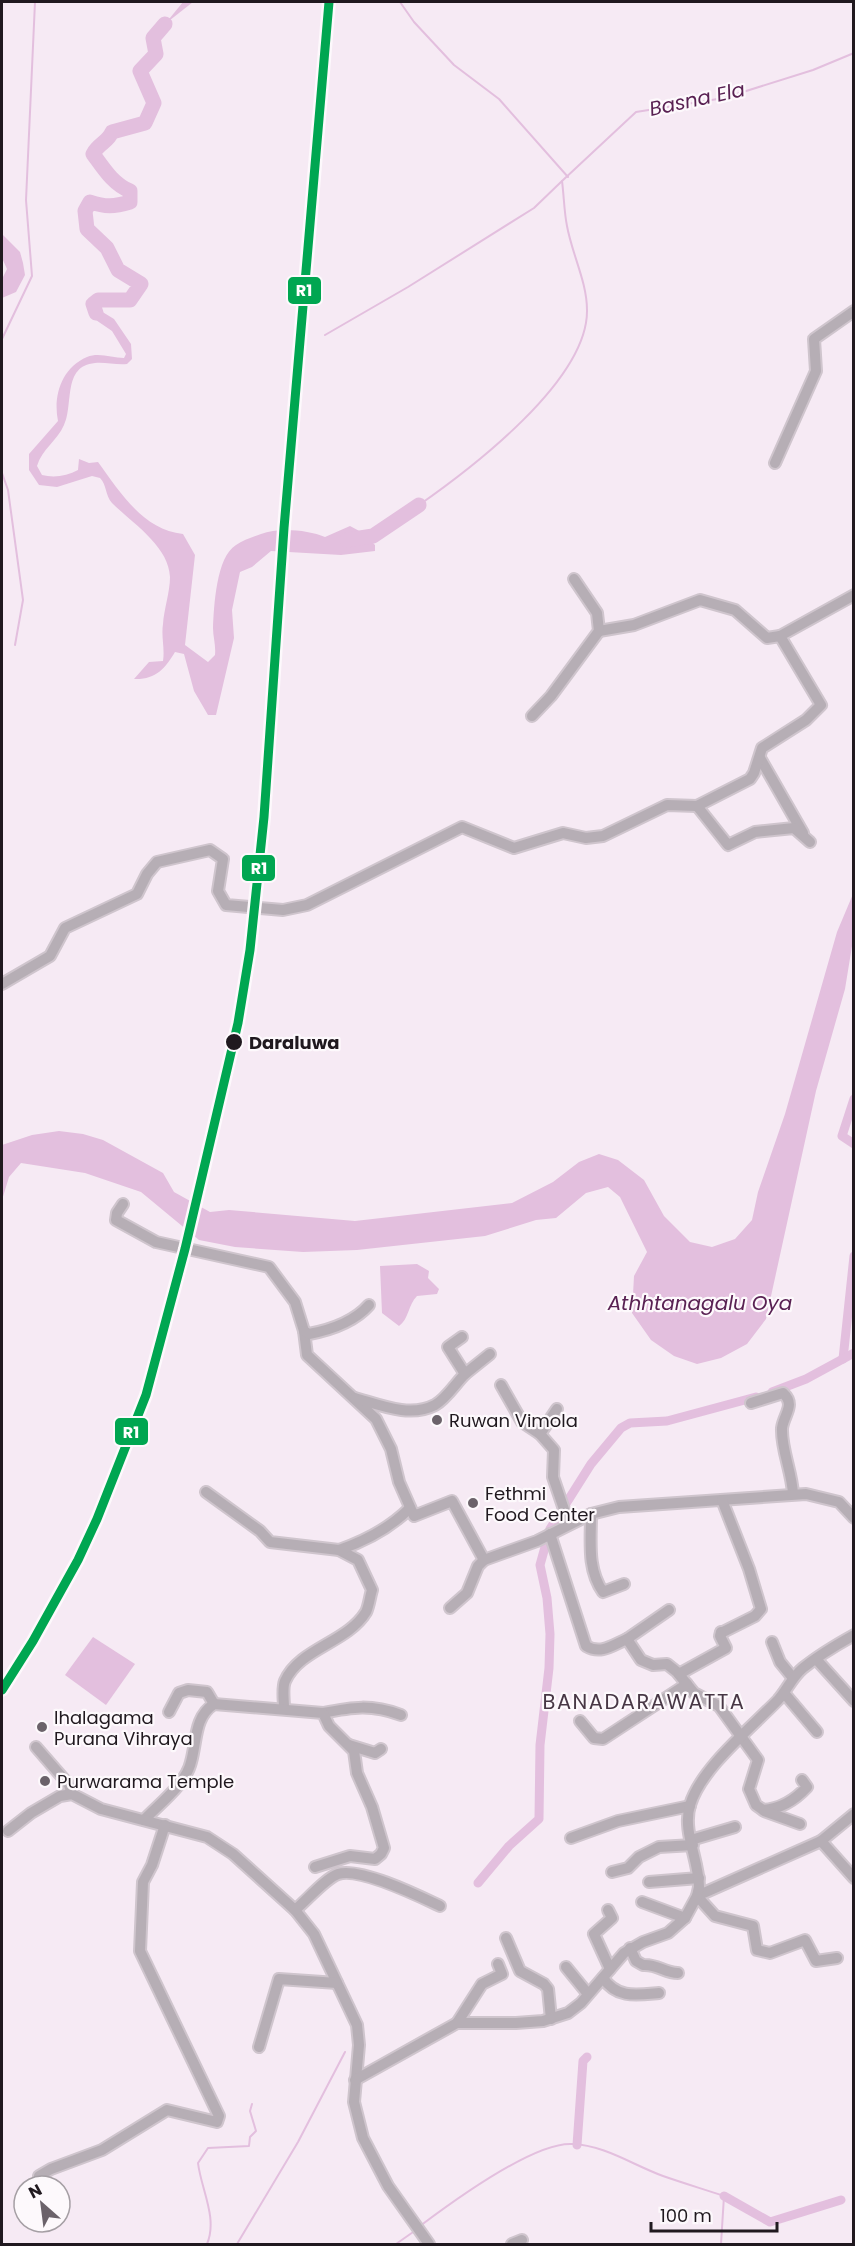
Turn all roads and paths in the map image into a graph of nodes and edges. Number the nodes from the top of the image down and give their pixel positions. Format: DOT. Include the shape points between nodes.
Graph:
graph roads {
  1 [pos="854,311"];
  2 [pos="776,464"];
  3 [pos="574,579"];
  4 [pos="854,595"];
  5 [pos="598,632"];
  6 [pos="780,636"];
  7 [pos="532,716"];
  8 [pos="760,758"];
  9 [pos="697,806"];
  10 [pos="2,984"];
  11 [pos="123,1204"];
  12 [pos="369,1305"];
  13 [pos="304,1331"];
  14 [pos="462,1337"];
  15 [pos="490,1354"];
  16 [pos="465,1374"];
  17 [pos="501,1385"];
  18 [pos="352,1397"];
  19 [pos="750,1403"];
  20 [pos="557,1409"];
  21 [pos="540,1434"];
  22 [pos="206,1492"];
  23 [pos="793,1494"];
  24 [pos="722,1500"];
  25 [pos="410,1508"];
  26 [pos="591,1514"];
  27 [pos="854,1518"];
  28 [pos="569,1524"];
  29 [pos="550,1534"];
  30 [pos="339,1550"];
  31 [pos="484,1560"];
  32 [pos="624,1584"];
  33 [pos="450,1608"];
  34 [pos="669,1610"];
  35 [pos="854,1635"];
  36 [pos="627,1639"];
  37 [pos="772,1642"];
  38 [pos="816,1659"];
  39 [pos="679,1674"];
  40 [pos="793,1678"];
  41 [pos="687,1684"];
  42 [pos="784,1693"];
  43 [pos="854,1701"];
  44 [pos="214,1704"];
  45 [pos="284,1708"];
  46 [pos="169,1712"];
  47 [pos="323,1713"];
  48 [pos="401,1715"];
  49 [pos="580,1721"];
  50 [pos="817,1732"];
  51 [pos="740,1738"];
  52 [pos="349,1745"];
  53 [pos="36,1747"];
  54 [pos="381,1749"];
  55 [pos="802,1780"];
  56 [pos="72,1794"];
  57 [pos="690,1806"];
  58 [pos="763,1810"];
  59 [pos="854,1815"];
  60 [pos="144,1820"];
  61 [pos="800,1824"];
  62 [pos="165,1825"];
  63 [pos="735,1827"];
  64 [pos="8,1832"];
  65 [pos="571,1838"];
  66 [pos="820,1841"];
  67 [pos="692,1842"];
  68 [pos="315,1867"];
  69 [pos="612,1872"];
  70 [pos="699,1878"];
  71 [pos="854,1878"];
  72 [pos="649,1882"];
  73 [pos="697,1896"];
  74 [pos="642,1902"];
  75 [pos="440,1906"];
  76 [pos="295,1910"];
  77 [pos="608,1910"];
  78 [pos="685,1918"];
  79 [pos="506,1938"];
  80 [pos="630,1948"];
  81 [pos="837,1958"];
  82 [pos="498,1964"];
  83 [pos="566,1967"];
  84 [pos="606,1973"];
  85 [pos="678,1973"];
  86 [pos="337,1983"];
  87 [pos="659,1993"];
  88 [pos="588,1994"];
  89 [pos="551,2019"];
  90 [pos="457,2023"];
  91 [pos="259,2047"];
  92 [pos="355,2080"];
  93 [pos="42,2174"];
  94 [pos="429,2244"];
  1 -- 2 [label="street" via="814,339 816,371"];
  3 -- 5 [label="street" via="597,613"];
  4 -- 6 [label="street"];
  5 -- 6 [label="street" via="634,625 700,600 735,610 767,638"];
  5 -- 7 [label="street"];
  6 -- 8 [label="street" via="821,705 806,720 762,748"];
  8 -- 9 [label="street" via="750,778"];
  8 -- 9 [label="street" via="807,839 794,828 774,829 755,832 728,845"];
  9 -- 10 [label="street" via="667,805 603,836 586,838 563,832 514,848 462,827 307,905 283,910 226,905 218,891 223,859 210,850 157,862 137,894 65,928 50,956"];
  11 -- 13 [label="street" via="116,1220 156,1242 269,1267 295,1302"];
  12 -- 13 [label="street" via="359,1316 322,1331"];
  13 -- 18 [label="street" via="307,1355"];
  14 -- 16 [label="street" via="448,1347"];
  15 -- 16 [label="street"];
  16 -- 18 [label="street" via="436,1404 418,1409 398,1410"];
  17 -- 21 [label="street" via="522,1422"];
  18 -- 25 [label="street" via="376,1419 391,1449"];
  19 -- 23 [label="street" via="783,1393 788,1397 790,1404 782,1427"];
  20 -- 21 [label="street"];
  21 -- 28 [label="street" via="554,1450 552,1477"];
  22 -- 30 [label="street" via="270,1542"];
  23 -- 24 [label="street"];
  23 -- 27 [label="street" via="839,1502"];
  24 -- 26 [label="street" via="619,1507"];
  24 -- 39 [label="street" via="761,1609 721,1633 726,1648"];
  25 -- 30 [label="street" via="396,1522"];
  25 -- 31 [label="street" via="414,1516 452,1501"];
  26 -- 28 [label="street"];
  26 -- 32 [label="street" via="591,1569 599,1586 603,1592"];
  28 -- 29 [label="street"];
  29 -- 31 [label="street"];
  29 -- 36 [label="street" via="586,1646 593,1651 603,1650"];
  30 -- 45 [label="street" via="358,1560 372,1590 366,1612 333,1643 305,1658 293,1670 284,1682"];
  31 -- 33 [label="street" via="467,1593"];
  34 -- 36 [label="street"];
  35 -- 38 [label="street"];
  36 -- 39 [label="street" via="641,1660 653,1665 667,1664"];
  37 -- 40 [label="street" via="780,1662"];
  38 -- 40 [label="street"];
  38 -- 43 [label="street"];
  39 -- 41 [label="street"];
  40 -- 42 [label="street"];
  41 -- 49 [label="street" via="603,1739 594,1738"];
  41 -- 51 [label="street" via="694,1693 719,1706"];
  42 -- 50 [label="street"];
  42 -- 51 [label="street"];
  44 -- 45 [label="street"];
  44 -- 46 [label="street" via="207,1692 188,1690 179,1693"];
  44 -- 60 [label="street" via="198,1725 192,1761 184,1777"];
  45 -- 47 [label="street"];
  47 -- 48 [label="street" via="379,1707"];
  47 -- 52 [label="street" via="329,1726"];
  51 -- 57 [label="street" via="709,1773"];
  51 -- 58 [label="street" via="758,1760 748,1788"];
  52 -- 54 [label="street" via="375,1753"];
  52 -- 68 [label="street" via="384,1848 375,1859 350,1856"];
  53 -- 56 [label="street" via="69,1785"];
  55 -- 58 [label="street" via="807,1787 793,1800"];
  56 -- 60 [label="street" via="101,1809"];
  56 -- 64 [label="street" via="40,1807"];
  57 -- 65 [label="street" via="618,1821"];
  57 -- 67 [label="street"];
  58 -- 61 [label="street"];
  59 -- 66 [label="street"];
  60 -- 62 [label="street"];
  62 -- 76 [label="street" via="197,1832 218,1843"];
  62 -- 93 [label="street" via="143,1882 140,1951 219,2116 217,2122 167,2110 102,2150"];
  63 -- 67 [label="street"];
  66 -- 71 [label="street"];
  66 -- 73 [label="street"];
  67 -- 69 [label="street" via="659,1847 628,1868"];
  67 -- 70 [label="street"];
  70 -- 72 [label="street"];
  70 -- 73 [label="street"];
  73 -- 78 [label="street"];
  73 -- 81 [label="street" via="715,1916 753,1926 757,1950 770,1953 805,1940 816,1961"];
  74 -- 78 [label="street"];
  75 -- 76 [label="street" via="397,1886 350,1872 336,1875"];
  76 -- 86 [label="street" via="314,1934"];
  77 -- 84 [label="street" via="612,1918 594,1934"];
  78 -- 80 [label="street" via="668,1933"];
  79 -- 89 [label="street" via="520,1971 548,1989"];
  80 -- 84 [label="street"];
  80 -- 85 [label="street" via="636,1961 643,1965 653,1964 667,1973"];
  82 -- 90 [label="street" via="502,1974 482,1984"];
  83 -- 88 [label="street"];
  84 -- 87 [label="street" via="607,1984 626,1996"];
  84 -- 88 [label="street"];
  86 -- 91 [label="street" via="279,1978"];
  86 -- 92 [label="street" via="357,2025"];
  88 -- 89 [label="street" via="568,2013"];
  89 -- 90 [label="street" via="516,2024"];
  90 -- 92 [label="street"];
  92 -- 94 [label="street" via="356,2120 363,2138 388,2186"];
}
